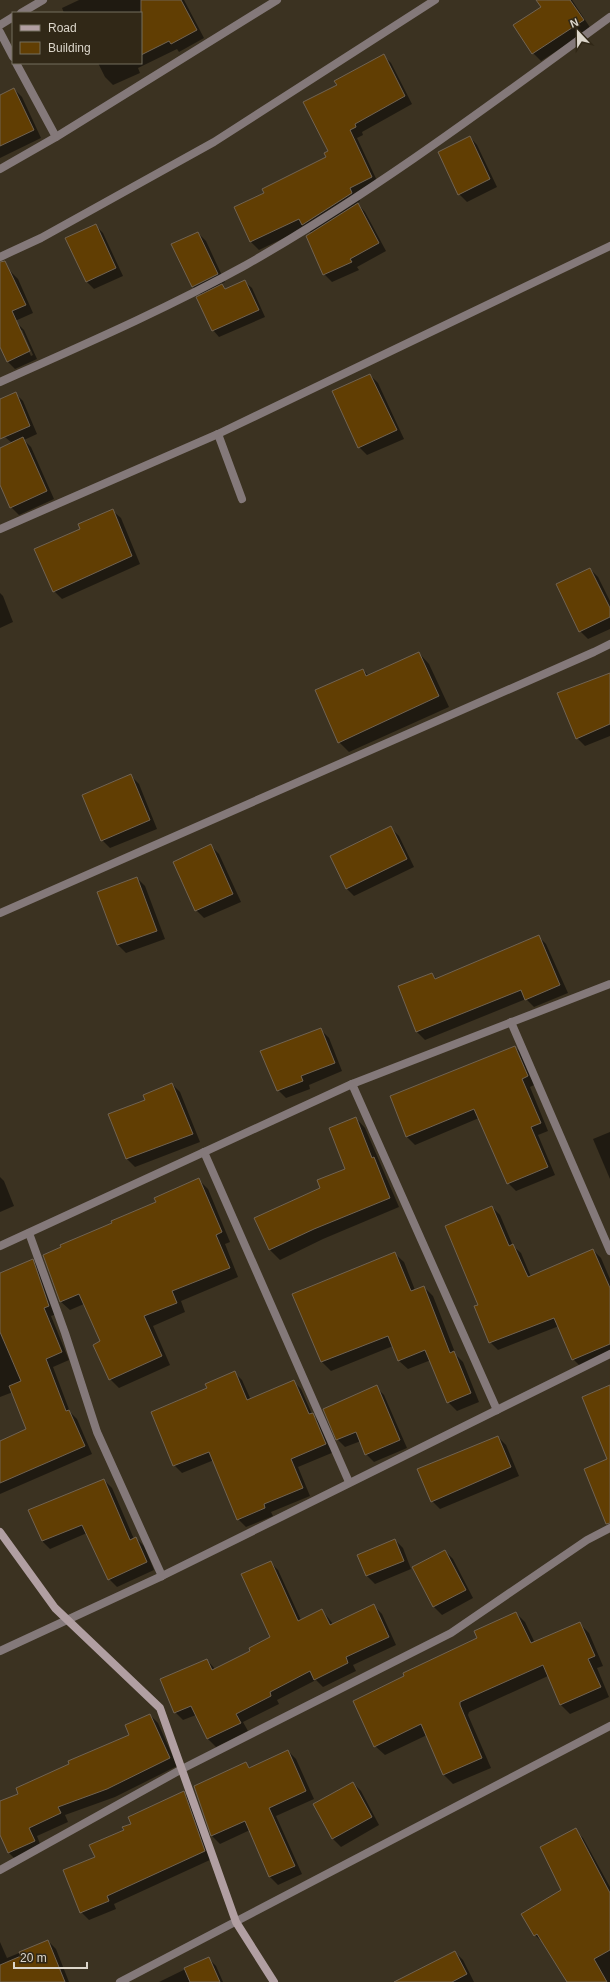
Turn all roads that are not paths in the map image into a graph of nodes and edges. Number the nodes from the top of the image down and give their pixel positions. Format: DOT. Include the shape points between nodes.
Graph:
graph roads {
  1 [pos="43,0"];
  2 [pos="277,0"];
  3 [pos="435,0"];
  4 [pos="23,12"];
  5 [pos="610,17"];
  6 [pos="12,18"];
  7 [pos="0,25"];
  8 [pos="0,32"];
  9 [pos="12,54"];
  10 [pos="17,64"];
  11 [pos="56,137"];
  12 [pos="0,169"];
  13 [pos="610,246"];
  14 [pos="0,257"];
  15 [pos="0,382"];
  16 [pos="218,434"];
  17 [pos="242,499"];
  18 [pos="0,529"];
  19 [pos="610,644"];
  20 [pos="0,913"];
  21 [pos="610,984"];
  22 [pos="510,1022"];
  23 [pos="352,1084"];
  24 [pos="204,1152"];
  25 [pos="29,1233"];
  26 [pos="0,1246"];
  27 [pos="610,1251"];
  28 [pos="610,1354"];
  29 [pos="497,1410"];
  30 [pos="349,1482"];
  31 [pos="610,1528"];
  32 [pos="0,1532"];
  33 [pos="162,1576"];
  34 [pos="68,1621"];
  35 [pos="0,1652"];
  36 [pos="610,1726"];
  37 [pos="182,1769"];
  38 [pos="0,1870"];
  39 [pos="236,1922"];
  40 [pos="120,1982"];
  41 [pos="273,1982"];
  1 -- 4 [label="street"];
  2 -- 11 [label="street"];
  3 -- 14 [label="street" via="214,142 41,238"];
  5 -- 15 [label="street" via="396,172 246,265 157,311"];
  6 -- 7 [label="street"];
  8 -- 9 [label="street"];
  10 -- 11 [label="street"];
  11 -- 12 [label="street"];
  13 -- 16 [label="street"];
  16 -- 17 [label="street"];
  16 -- 18 [label="street"];
  19 -- 20 [label="street"];
  21 -- 22 [label="street"];
  22 -- 23 [label="street"];
  22 -- 27 [label="street"];
  23 -- 24 [label="street"];
  23 -- 29 [label="street"];
  24 -- 25 [label="street"];
  24 -- 30 [label="street"];
  25 -- 26 [label="street"];
  25 -- 33 [label="street" via="65,1333 96,1432"];
  28 -- 29 [label="street"];
  29 -- 30 [label="street"];
  30 -- 33 [label="street"];
  31 -- 37 [label="street" via="587,1540 451,1633"];
  32 -- 34 [label="street" via="54,1608"];
  33 -- 34 [label="street"];
  34 -- 35 [label="street"];
  34 -- 37 [label="street" via="160,1708"];
  36 -- 39 [label="street"];
  37 -- 38 [label="street"];
  37 -- 39 [label="street"];
  39 -- 40 [label="street"];
  39 -- 41 [label="street"];
}
